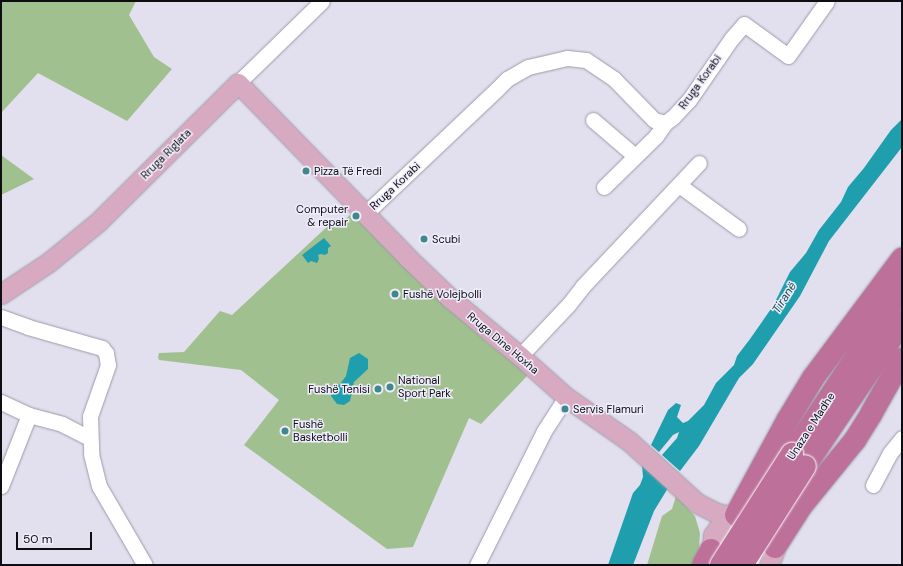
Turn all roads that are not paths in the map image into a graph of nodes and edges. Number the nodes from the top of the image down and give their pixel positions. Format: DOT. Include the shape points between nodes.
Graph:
graph roads {
  1 [pos="322,1"];
  2 [pos="827,1"];
  3 [pos="238,83"];
  4 [pos="593,120"];
  5 [pos="665,123"];
  6 [pos="635,156"];
  7 [pos="699,163"];
  8 [pos="679,185"];
  9 [pos="604,187"];
  10 [pos="366,213"];
  11 [pos="739,229"];
  12 [pos="902,259"];
  13 [pos="902,288"];
  14 [pos="1,294"];
  15 [pos="1,316"];
  16 [pos="902,322"];
  17 [pos="520,356"];
  18 [pos="902,359"];
  19 [pos="566,397"];
  20 [pos="1,402"];
  21 [pos="29,415"];
  22 [pos="90,438"];
  23 [pos="902,438"];
  24 [pos="798,460"];
  25 [pos="873,485"];
  26 [pos="1,486"];
  27 [pos="692,498"];
  28 [pos="733,516"];
  29 [pos="713,556"];
  30 [pos="774,557"];
  31 [pos="145,565"];
  32 [pos="477,565"];
  33 [pos="742,565"];
  1 -- 3 [label="street, Rruga Riglata"];
  2 -- 5 [label="street, Rruga Korabi" via="788,56 744,24 689,100"];
  3 -- 10 [label="main road, Rruga Dine Hoxha"];
  3 -- 14 [label="main road, Rruga Riglata" via="88,231 49,262"];
  4 -- 6 [label="street"];
  5 -- 6 [label="street" via="656,136"];
  5 -- 10 [label="street, Rruga Korabi" via="654,120 614,79 586,60 567,58 541,63 507,79"];
  6 -- 9 [label="street"];
  7 -- 8 [label="street"];
  8 -- 11 [label="street"];
  8 -- 17 [label="street" via="582,286 569,304"];
  10 -- 17 [label="main road, Rruga Dine Hoxha" via="434,284"];
  12 -- 28 [label="highway" via="810,383"];
  13 -- 24 [label="highway, Unaza e Madhe"];
  15 -- 22 [label="street" via="28,327 102,348 106,353 108,365 90,416"];
  16 -- 24 [label="highway, Unaza e Madhe"];
  17 -- 19 [label="main road, Rruga Dine Hoxha"];
  18 -- 30 [label="highway" via="862,429 793,517"];
  19 -- 27 [label="main road, Rruga Dine Hoxha" via="630,442"];
  19 -- 32 [label="street" via="544,431"];
  20 -- 21 [label="street"];
  21 -- 22 [label="street" via="62,424"];
  21 -- 26 [label="street"];
  22 -- 31 [label="street" via="99,486"];
  23 -- 25 [label="street"];
  24 -- 29 [label="highway, Unaza e Madhe, bridge"];
  24 -- 33 [label="highway, Unaza e Madhe, bridge"];
  27 -- 28 [label="main road, Rruga Dine Hoxha" via="717,513"];
  27 -- 29 [label="main road, Rruga Dine Hoxha"];
  28 -- 29 [label="main road" via="717,527"];
  28 -- 30 [label="main road, Rruga Dine Hoxha" via="752,515 765,522 773,534"];
}
